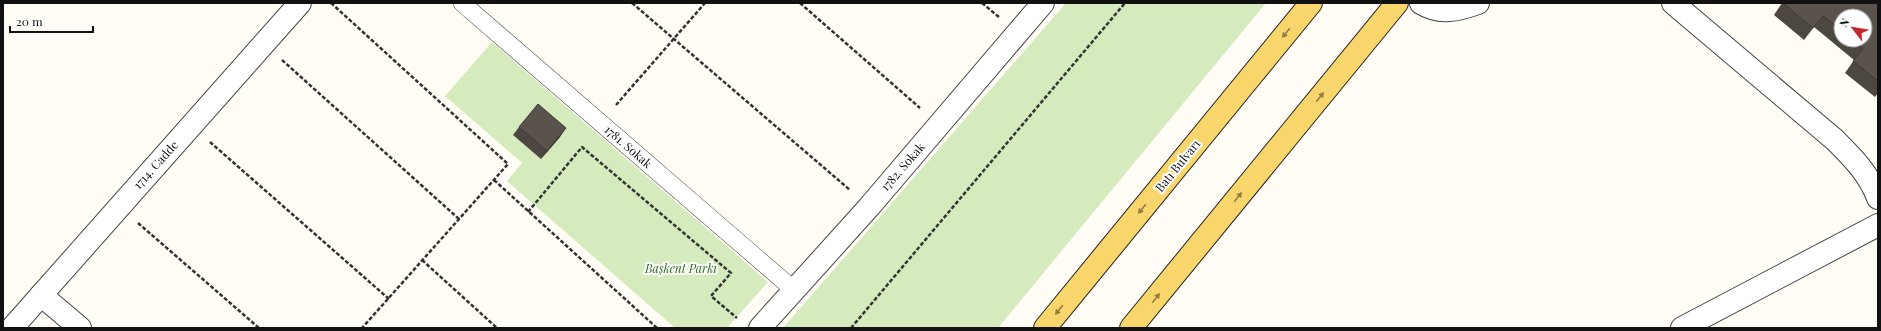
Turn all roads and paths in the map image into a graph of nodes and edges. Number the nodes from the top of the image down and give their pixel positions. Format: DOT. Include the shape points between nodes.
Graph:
graph roads {
  1 [pos="300,3"];
  2 [pos="331,3"];
  3 [pos="462,3"];
  4 [pos="632,3"];
  5 [pos="704,3"];
  6 [pos="800,3"];
  7 [pos="1043,3"];
  8 [pos="1125,3"];
  9 [pos="1311,3"];
  10 [pos="1397,3"];
  11 [pos="1421,3"];
  12 [pos="1478,3"];
  13 [pos="1673,3"];
  14 [pos="674,39"];
  15 [pos="264,44"];
  16 [pos="600,123"];
  17 [pos="938,125"];
  18 [pos="191,126"];
  19 [pos="494,180"];
  20 [pos="1878,198"];
  21 [pos="119,207"];
  22 [pos="869,207"];
  23 [pos="528,212"];
  24 [pos="459,219"];
  25 [pos="1878,225"];
  26 [pos="422,260"];
  27 [pos="794,290"];
  28 [pos="41,295"];
  29 [pos="388,299"];
  30 [pos="739,319"];
  31 [pos="12,328"];
  32 [pos="80,328"];
  33 [pos="259,328"];
  34 [pos="362,328"];
  35 [pos="497,328"];
  36 [pos="657,328"];
  37 [pos="760,328"];
  38 [pos="851,328"];
  39 [pos="1044,328"];
  40 [pos="1131,328"];
  41 [pos="1682,328"];
  1 -- 15 [label="street, 1714. Cadde"];
  2 -- 19 [label="path" via="508,164"];
  3 -- 16 [label="street, 1781. Sokak"];
  4 -- 14 [label="path"];
  5 -- 14 [label="path"];
  6 -- 17 [label="path"];
  7 -- 17 [label="street, 1782. Sokak"];
  8 -- 38 [label="path"];
  9 -- 39 [label="main road, Batı Bulvarı, one-way"];
  40 -- 10 [label="main road, one-way"];
  11 -- 12 [label="street" via="1431,8 1453,11"];
  13 -- 20 [label="street" via="1835,140 1858,163"];
  14 -- 16 [label="path"];
  14 -- 22 [label="path"];
  15 -- 18 [label="street, 1714. Cadde"];
  15 -- 24 [label="path"];
  16 -- 27 [label="street, 1781. Sokak"];
  17 -- 22 [label="street, 1782. Sokak"];
  18 -- 21 [label="street, 1714. Cadde"];
  18 -- 29 [label="path"];
  19 -- 23 [label="path"];
  19 -- 24 [label="path"];
  21 -- 28 [label="street, 1714. Cadde"];
  21 -- 33 [label="path"];
  22 -- 27 [label="street, 1782. Sokak"];
  23 -- 30 [label="path" via="582,147 731,273 712,296"];
  23 -- 36 [label="path"];
  24 -- 26 [label="path"];
  25 -- 41 [label="street"];
  26 -- 29 [label="path"];
  26 -- 35 [label="path"];
  27 -- 37 [label="street, 1782. Sokak"];
  28 -- 31 [label="street, 1714. Cadde"];
  28 -- 32 [label="street"];
  29 -- 34 [label="path"];
}
